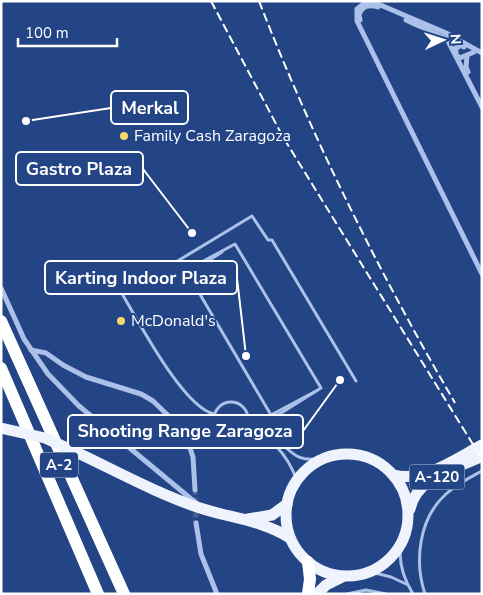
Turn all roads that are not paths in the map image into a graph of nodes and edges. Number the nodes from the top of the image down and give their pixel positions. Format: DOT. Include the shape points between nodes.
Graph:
graph roads {
  1 [pos="445,36"];
  2 [pos="463,44"];
  3 [pos="474,52"];
  4 [pos="482,54"];
  5 [pos="456,55"];
  6 [pos="467,56"];
  7 [pos="482,99"];
  8 [pos="482,106"];
  9 [pos="223,251"];
  10 [pos="482,267"];
  11 [pos="166,268"];
  12 [pos="482,274"];
  13 [pos="172,278"];
  14 [pos="118,287"];
  15 [pos="1,288"];
  16 [pos="1,321"];
  17 [pos="1,337"];
  18 [pos="31,350"];
  19 [pos="1,368"];
  20 [pos="356,381"];
  21 [pos="1,385"];
  22 [pos="317,391"];
  23 [pos="19,412"];
  24 [pos="214,414"];
  25 [pos="247,414"];
  26 [pos="262,425"];
  27 [pos="1,428"];
  28 [pos="238,434"];
  29 [pos="482,446"];
  30 [pos="482,456"];
  31 [pos="327,457"];
  32 [pos="482,471"];
  33 [pos="394,475"];
  34 [pos="297,480"];
  35 [pos="195,490"];
  36 [pos="287,504"];
  37 [pos="200,508"];
  38 [pos="408,513"];
  39 [pos="246,519"];
  40 [pos="196,523"];
  41 [pos="290,538"];
  42 [pos="401,544"];
  43 [pos="308,562"];
  44 [pos="371,572"];
  45 [pos="342,577"];
  46 [pos="407,585"];
  47 [pos="98,594"];
  48 [pos="118,594"];
  49 [pos="124,594"];
  50 [pos="217,594"];
  51 [pos="308,594"];
  52 [pos="318,594"];
  53 [pos="347,594"];
  54 [pos="386,594"];
  55 [pos="412,594"];
  56 [pos="424,594"];
  1 -- 2 [label="street"];
  1 -- 5 [label="street"];
  1 -- 10 [label="street" via="373,5 363,8 359,16"];
  2 -- 3 [label="street"];
  2 -- 4 [label="street"];
  2 -- 5 [label="street" via="456,48"];
  2 -- 12 [label="street" via="446,33 371,1 357,9 358,21"];
  3 -- 4 [label="street"];
  3 -- 6 [label="street"];
  5 -- 6 [label="street" via="460,58"];
  5 -- 8 [label="street"];
  6 -- 7 [label="street" via="466,67"];
  9 -- 13 [label="lane"];
  9 -- 22 [label="lane" via="235,244 321,388"];
  9 -- 22 [label="lane" via="188,274 271,415"];
  11 -- 20 [label="lane" via="252,216 268,240 272,240"];
  14 -- 24 [label="lane" via="171,375 200,408"];
  15 -- 18 [label="street"];
  16 -- 49 [label="highway"];
  17 -- 48 [label="highway, A-2"];
  18 -- 35 [label="street" via="46,353 86,377 127,389 153,401 178,425 189,445"];
  18 -- 37 [label="street" via="63,391"];
  19 -- 23 [label="highway, A-2"];
  21 -- 23 [label="highway"];
  22 -- 26 [label="lane"];
  23 -- 47 [label="highway, A-2"];
  24 -- 25 [label="lane" via="221,405 231,402 241,405"];
  24 -- 28 [label="lane" via="218,431 228,436"];
  25 -- 26 [label="lane"];
  25 -- 28 [label="lane" via="246,426"];
  26 -- 31 [label="lane" via="295,456 307,460"];
  27 -- 37 [label="main road, bridge" via="45,438"];
  28 -- 34 [label="lane" via="262,434 287,459"];
  29 -- 33 [label="main road, A-120" via="421,475"];
  30 -- 38 [label="main road, A-120" via="420,486"];
  31 -- 33 [label="main road" via="345,454 364,456 380,463"];
  31 -- 34 [label="main road" via="310,466"];
  32 -- 56 [label="lane" via="445,495 426,525 419,556"];
  33 -- 38 [label="main road" via="405,493"];
  34 -- 36 [label="main road"];
  36 -- 39 [label="main road" via="272,515"];
  36 -- 41 [label="main road"];
  37 -- 39 [label="main road"];
  38 -- 42 [label="main road"];
  39 -- 41 [label="main road"];
  40 -- 50 [label="street" via="201,554"];
  41 -- 43 [label="main road"];
  42 -- 44 [label="main road" via="393,558"];
  42 -- 46 [label="lane" via="400,562"];
  43 -- 45 [label="main road" via="322,572"];
  43 -- 51 [label="highway"];
  44 -- 45 [label="main road"];
  44 -- 46 [label="lane"];
  45 -- 52 [label="main road" via="326,585"];
  46 -- 55 [label="lane"];
  53 -- 54 [label="lane" via="366,590"];
}
